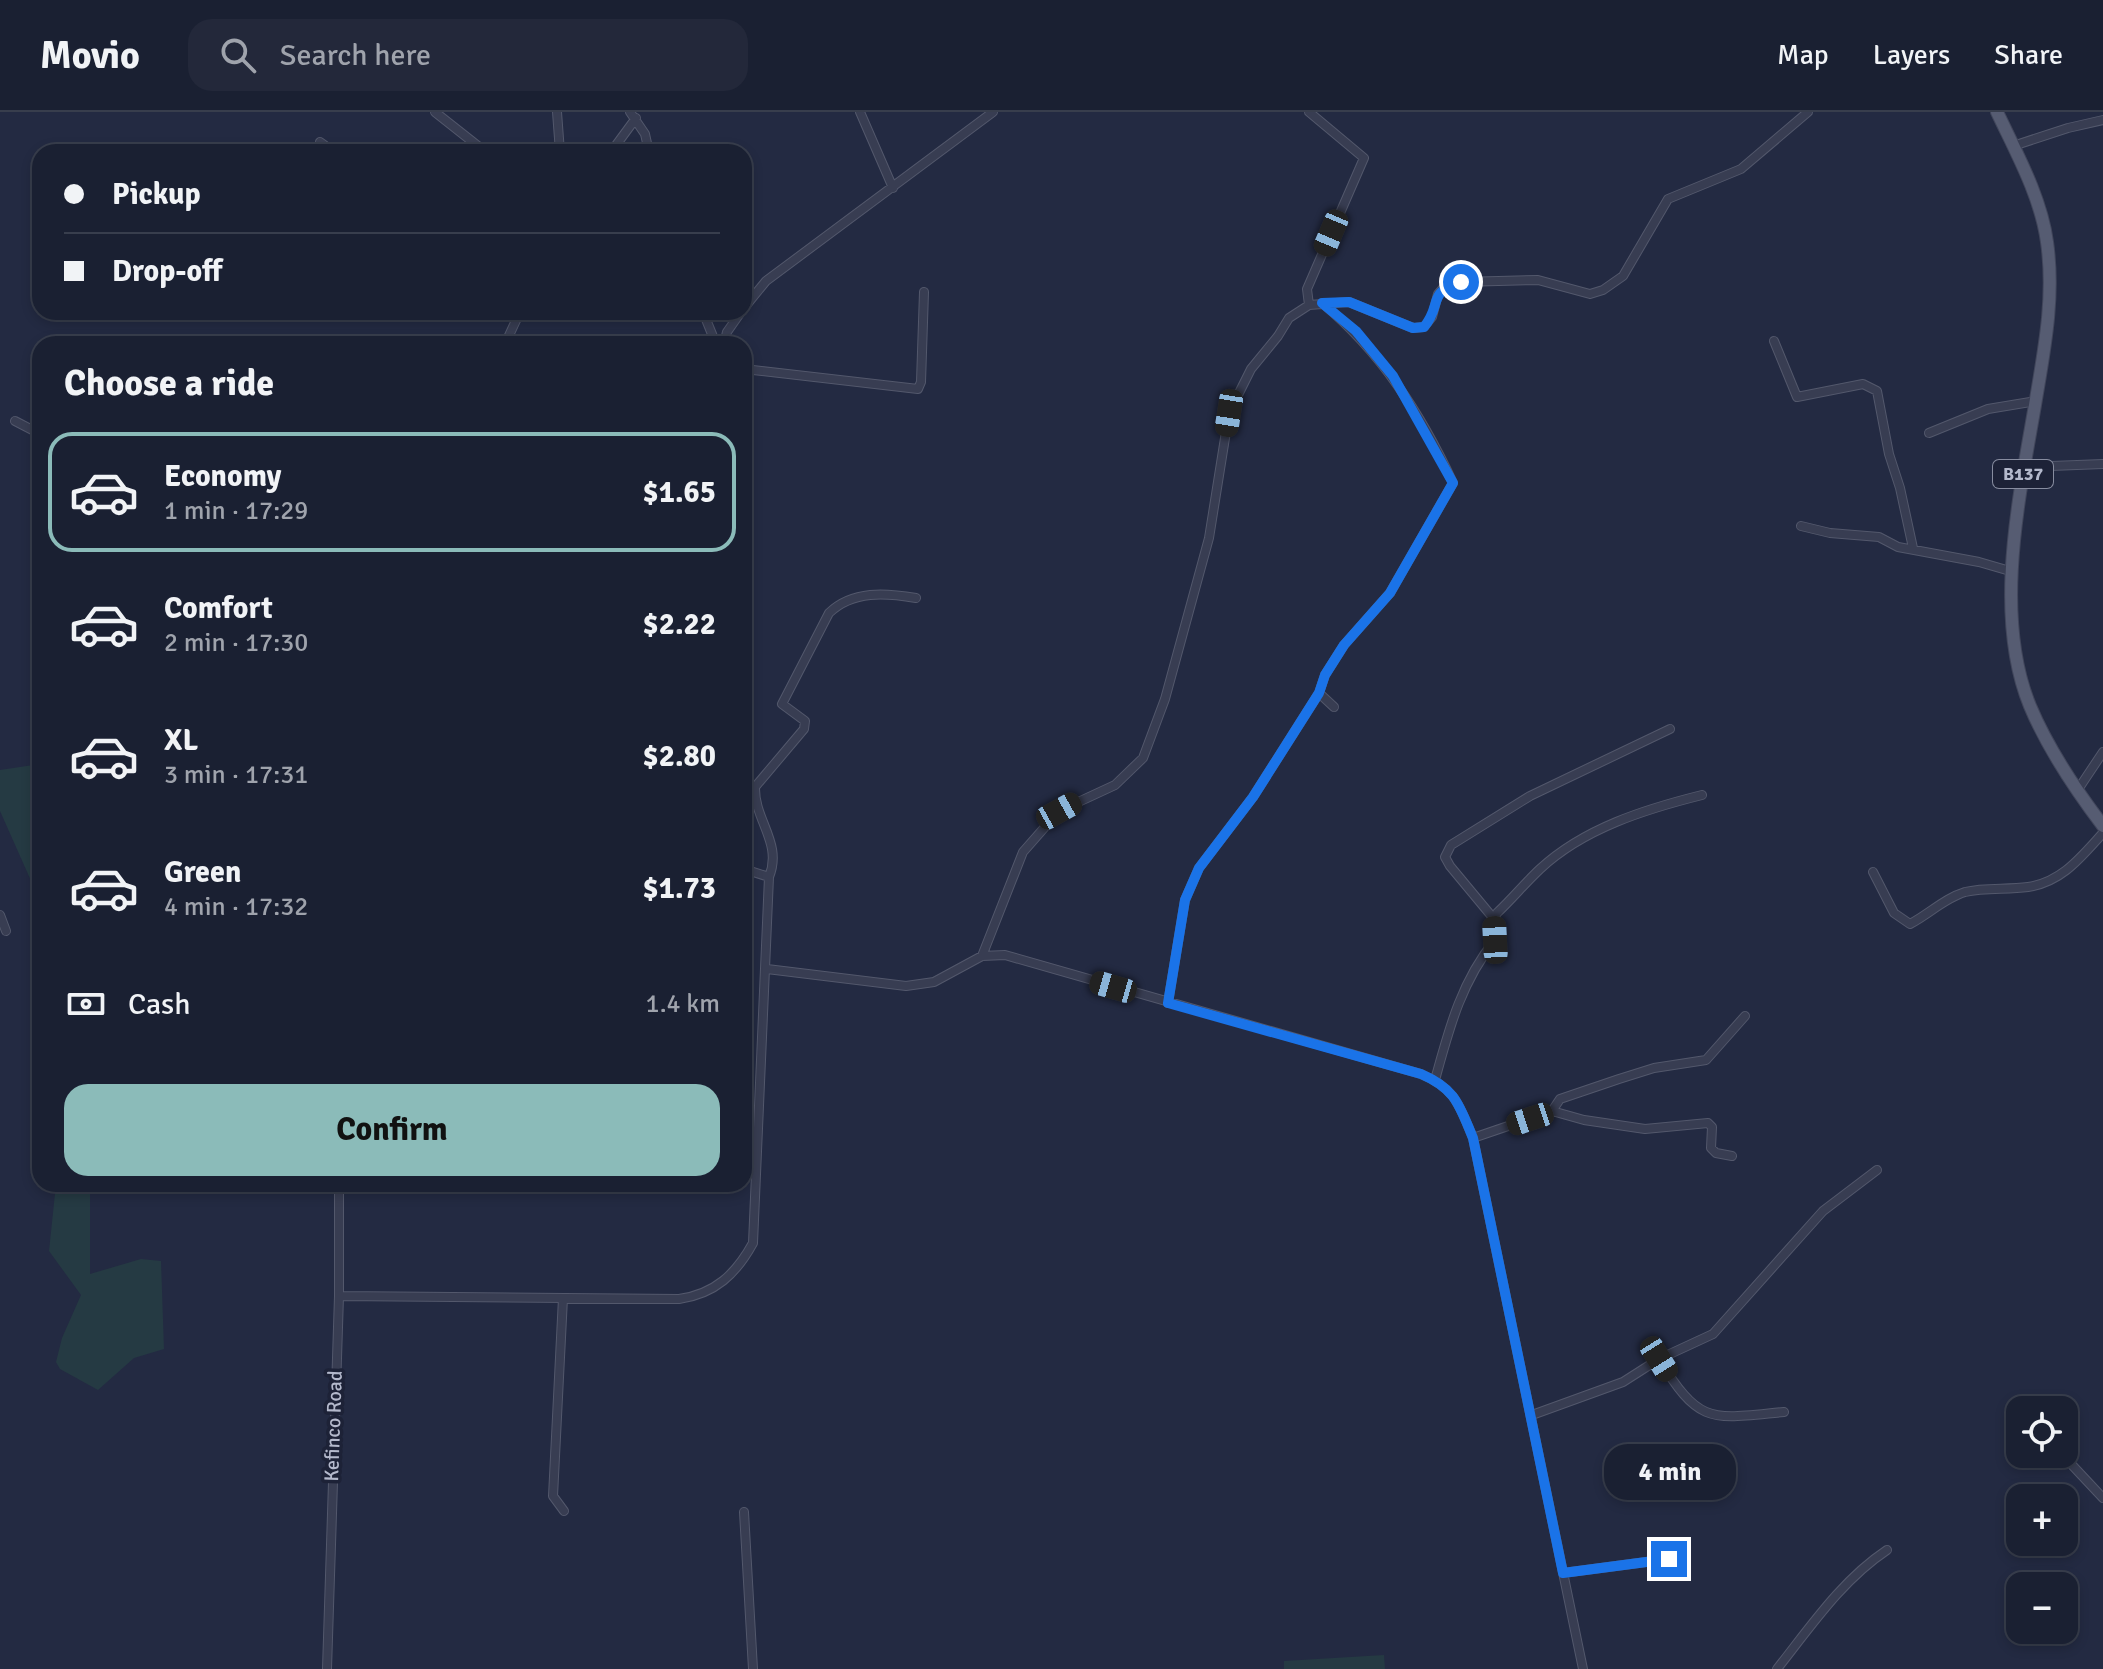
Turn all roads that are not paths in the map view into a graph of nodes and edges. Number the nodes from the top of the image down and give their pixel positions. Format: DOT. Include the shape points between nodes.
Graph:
graph roads {
  1 [pos="435,112"];
  2 [pos="557,112"];
  3 [pos="860,112"];
  4 [pos="993,112"];
  5 [pos="1309,112"];
  6 [pos="1808,112"];
  7 [pos="1997,112"];
  8 [pos="633,115"];
  9 [pos="2103,120"];
  10 [pos="320,142"];
  11 [pos="323,144"];
  12 [pos="476,144"];
  13 [pos="559,144"];
  14 [pos="616,144"];
  15 [pos="647,144"];
  16 [pos="2013,146"];
  17 [pos="893,188"];
  18 [pos="924,292"];
  19 [pos="752,298"];
  20 [pos="1322,303"];
  21 [pos="1309,305"];
  22 [pos="1774,341"];
  23 [pos="752,370"];
  24 [pos="2036,401"];
  25 [pos="15,421"];
  26 [pos="32,430"];
  27 [pos="1929,433"];
  28 [pos="2103,464"];
  29 [pos="2025,467"];
  30 [pos="1801,526"];
  31 [pos="1913,548"];
  32 [pos="2010,571"];
  33 [pos="916,598"];
  34 [pos="1319,693"];
  35 [pos="1334,707"];
  36 [pos="1670,729"];
  37 [pos="2103,752"];
  38 [pos="2077,791"];
  39 [pos="1702,795"];
  40 [pos="2103,826"];
  41 [pos="2103,833"];
  42 [pos="752,872"];
  43 [pos="1873,872"];
  44 [pos="769,877"];
  45 [pos="0,915"];
  46 [pos="1494,919"];
  47 [pos="6,931"];
  48 [pos="982,956"];
  49 [pos="767,969"];
  50 [pos="1168,1003"];
  51 [pos="1745,1016"];
  52 [pos="1435,1080"];
  53 [pos="1552,1111"];
  54 [pos="1473,1138"];
  55 [pos="1732,1156"];
  56 [pos="1877,1170"];
  57 [pos="339,1192"];
  58 [pos="339,1296"];
  59 [pos="563,1298"];
  60 [pos="1659,1359"];
  61 [pos="1784,1412"];
  62 [pos="1532,1415"];
  63 [pos="2075,1468"];
  64 [pos="2103,1498"];
  65 [pos="564,1511"];
  66 [pos="744,1512"];
  67 [pos="1887,1550"];
  68 [pos="1669,1559"];
  69 [pos="1563,1573"];
  70 [pos="327,1669"];
  71 [pos="753,1669"];
  72 [pos="1583,1669"];
  73 [pos="1777,1669"];
  1 -- 12 [label="street"];
  2 -- 13 [label="street"];
  3 -- 17 [label="street"];
  4 -- 17 [label="street"];
  5 -- 21 [label="street" via="1364,158 1307,289"];
  6 -- 20 [label="street" via="1741,169 1668,199 1623,276 1603,290 1590,294 1538,280 1461,282 1444,287 1432,317 1424,327 1413,328 1349,302"];
  7 -- 16 [label="main road, B137"];
  8 -- 14 [label="street"];
  8 -- 15 [label="street"];
  9 -- 16 [label="street"];
  10 -- 11 [label="street"];
  16 -- 24 [label="main road, B137" via="2039,209 2050,266 2051,299"];
  17 -- 19 [label="street" via="766,281"];
  18 -- 23 [label="street" via="917,390"];
  20 -- 21 [label="street"];
  20 -- 34 [label="street" via="1356,331 1393,376 1453,483 1390,593 1344,645"];
  21 -- 48 [label="street" via="1289,318 1232,405 1209,538 1165,699 1143,758 1115,785 1059,811 1023,852"];
  22 -- 31 [label="street" via="1797,397 1863,384 1877,391"];
  24 -- 27 [label="street" via="2008,403"];
  24 -- 29 [label="main road, B137"];
  25 -- 26 [label="street"];
  28 -- 29 [label="street"];
  29 -- 32 [label="main road, B137"];
  30 -- 31 [label="street" via="1879,537"];
  31 -- 32 [label="street"];
  32 -- 38 [label="main road, B137" via="2015,637 2029,704"];
  33 -- 44 [label="street" via="875,594 838,605 809,648 782,704 805,721 804,729 755,787 774,856"];
  34 -- 35 [label="street"];
  34 -- 50 [label="street" via="1253,797 1199,868 1185,900"];
  36 -- 46 [label="street" via="1530,796 1446,850 1450,866"];
  37 -- 38 [label="street"];
  38 -- 40 [label="main road, B137"];
  39 -- 46 [label="street" via="1657,806 1570,847 1541,868"];
  41 -- 43 [label="street" via="2056,879 2030,887 1968,891 1910,924 1894,913"];
  42 -- 44 [label="street"];
  44 -- 49 [label="street"];
  45 -- 47 [label="street"];
  46 -- 52 [label="street" via="1495,940 1460,997"];
  48 -- 49 [label="street" via="934,982 906,986"];
  48 -- 50 [label="street" via="1005,955"];
  49 -- 59 [label="street" via="753,1243 743,1262 699,1296"];
  50 -- 52 [label="street"];
  51 -- 53 [label="street" via="1706,1060 1619,1079 1560,1099"];
  52 -- 54 [label="street" via="1460,1102"];
  53 -- 54 [label="street"];
  53 -- 55 [label="street" via="1645,1129 1708,1123 1711,1148"];
  54 -- 62 [label="street"];
  56 -- 60 [label="street" via="1823,1211 1713,1334"];
  57 -- 58 [label="street, Kefinco Road"];
  58 -- 59 [label="street"];
  58 -- 70 [label="street, Kefinco Road"];
  59 -- 65 [label="street" via="553,1496"];
  60 -- 61 [label="street" via="1681,1395 1703,1412 1727,1418"];
  60 -- 62 [label="street" via="1623,1382"];
  62 -- 69 [label="street"];
  63 -- 64 [label="street"];
  66 -- 71 [label="street"];
  67 -- 73 [label="street" via="1852,1577"];
  68 -- 69 [label="street"];
  69 -- 72 [label="street"];
}
